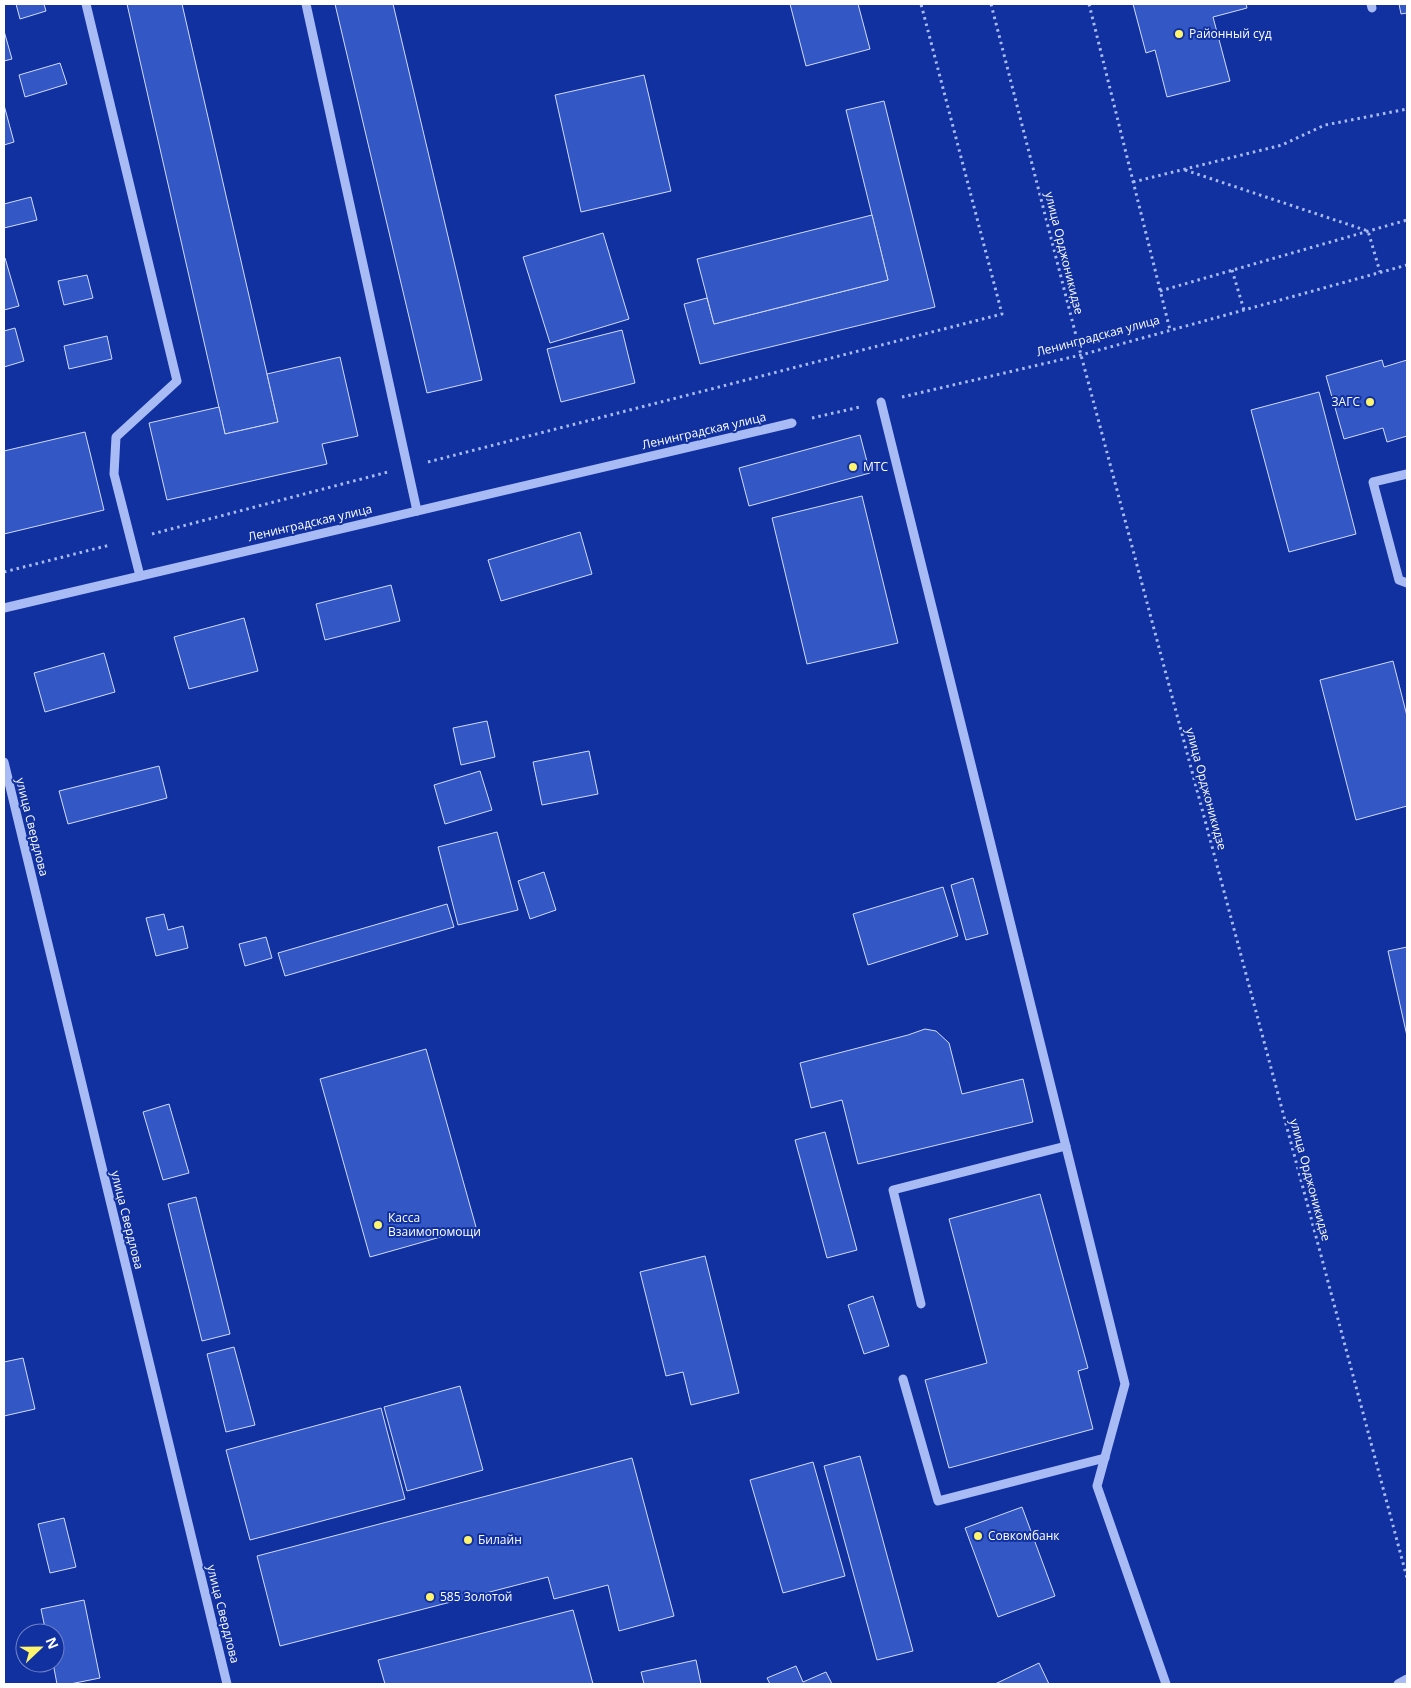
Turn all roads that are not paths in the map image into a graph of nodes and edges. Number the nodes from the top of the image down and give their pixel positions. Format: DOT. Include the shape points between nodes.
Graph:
graph roads {
  1 [pos="86,4"];
  2 [pos="306,4"];
  3 [pos="881,402"];
  4 [pos="792,423"];
  5 [pos="1407,474"];
  6 [pos="416,511"];
  7 [pos="140,576"];
  8 [pos="1407,583"];
  9 [pos="4,608"];
  10 [pos="4,762"];
  11 [pos="1066,1146"];
  12 [pos="920,1304"];
  13 [pos="903,1379"];
  14 [pos="1105,1458"];
  15 [pos="1407,1679"];
  16 [pos="227,1684"];
  17 [pos="1166,1684"];
  18 [pos="1398,1684"];
  1 -- 7 [label="street" via="177,381 116,436 114,474"];
  2 -- 6 [label="street"];
  3 -- 11 [label="street"];
  4 -- 6 [label="street, Ленинградская улица"];
  5 -- 8 [label="street" via="1373,482 1399,580"];
  6 -- 7 [label="street, Ленинградская улица"];
  7 -- 9 [label="street, Ленинградская улица"];
  10 -- 16 [label="street, улица Свердлова"];
  11 -- 12 [label="street" via="893,1190"];
  11 -- 14 [label="street" via="1125,1384"];
  13 -- 14 [label="street" via="938,1502"];
  14 -- 17 [label="street" via="1098,1486"];
  15 -- 18 [label="street"];
}
